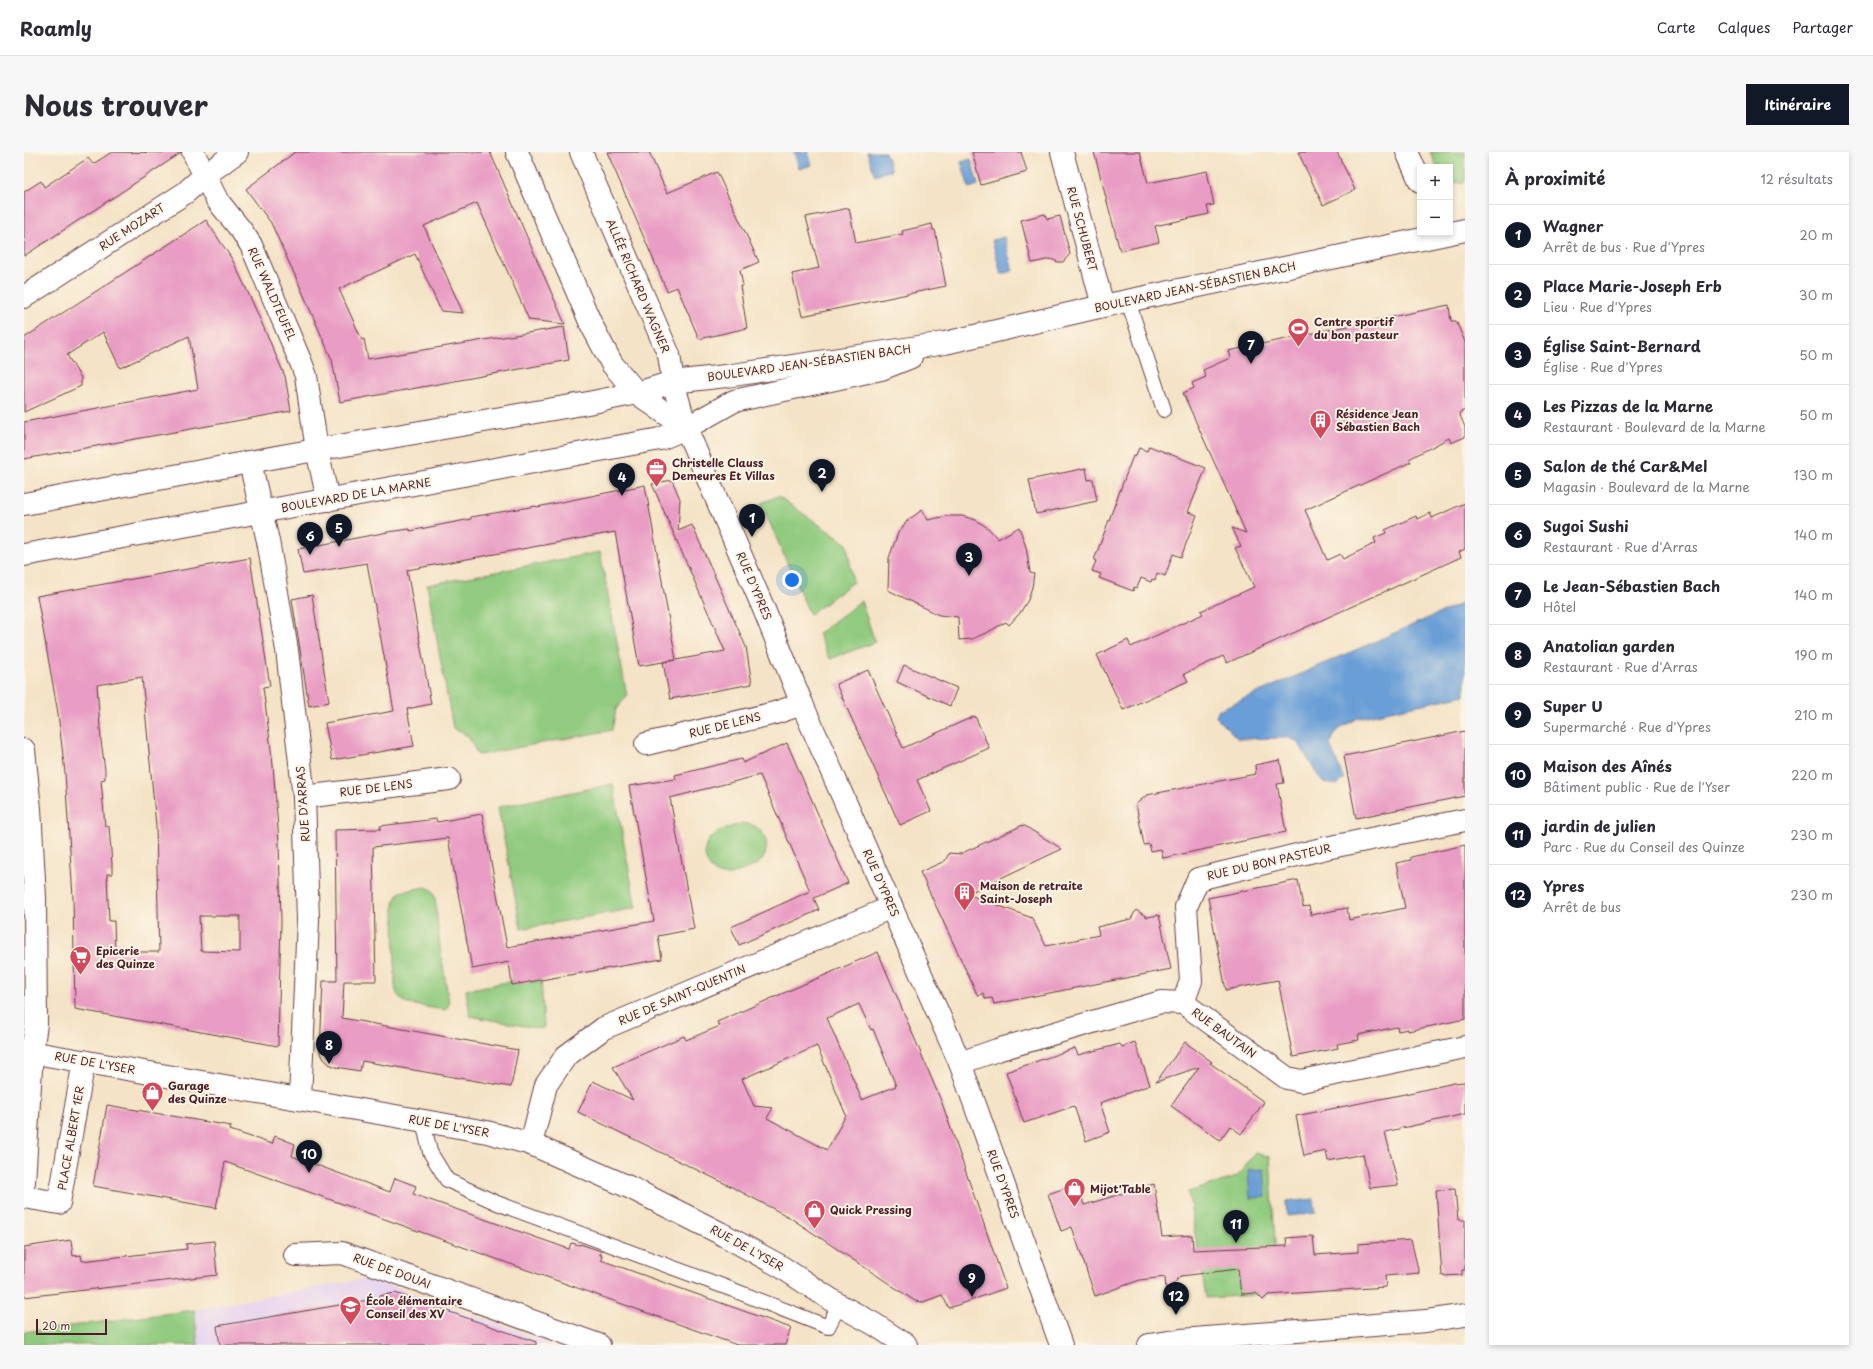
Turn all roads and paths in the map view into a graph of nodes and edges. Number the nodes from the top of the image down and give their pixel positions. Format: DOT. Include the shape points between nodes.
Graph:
graph roads {
  1 [pos="193,152"];
  2 [pos="237,152"];
  3 [pos="517,152"];
  4 [pos="581,152"];
  5 [pos="1062,152"];
  6 [pos="1407,152"];
  7 [pos="1417,174"];
  8 [pos="204,176"];
  9 [pos="1433,236"];
  10 [pos="24,297"];
  11 [pos="1128,301"];
  12 [pos="1103,306"];
  13 [pos="945,343"];
  14 [pos="673,382"];
  15 [pos="637,393"];
  16 [pos="1164,410"];
  17 [pos="686,428"];
  18 [pos="317,450"];
  19 [pos="250,462"];
  20 [pos="328,500"];
  21 [pos="24,504"];
  22 [pos="261,512"];
  23 [pos="24,555"];
  24 [pos="802,704"];
  25 [pos="646,744"];
  26 [pos="24,750"];
  27 [pos="449,779"];
  28 [pos="304,797"];
  29 [pos="1465,820"];
  30 [pos="892,907"];
  31 [pos="1183,1003"];
  32 [pos="1465,1047"];
  33 [pos="28,1052"];
  34 [pos="84,1061"];
  35 [pos="960,1064"];
  36 [pos="300,1099"];
  37 [pos="423,1121"];
  38 [pos="531,1144"];
  39 [pos="24,1182"];
  40 [pos="24,1197"];
  41 [pos="295,1255"];
  42 [pos="839,1305"];
  43 [pos="1465,1315"];
  44 [pos="599,1345"];
  45 [pos="878,1345"];
  46 [pos="906,1345"];
  47 [pos="1061,1345"];
  48 [pos="1149,1345"];
  1 -- 8 [label="street, RUE WALDTEUFEL"];
  2 -- 8 [label="street, RUE MOZART"];
  3 -- 15 [label="street" via="591,324 612,364"];
  4 -- 14 [label="street, ALLÉE RICHARD WAGNER" via="669,355"];
  5 -- 12 [label="street, RUE SCHUBERT"];
  6 -- 7 [label="street"];
  8 -- 10 [label="street, RUE MOZART" via="185,193"];
  8 -- 18 [label="street, RUE WALDTEUFEL" via="217,200 251,245 297,353 306,376"];
  9 -- 11 [label="street, BOULEVARD JEAN-SÉBASTIEN BACH"];
  11 -- 12 [label="street, BOULEVARD JEAN-SÉBASTIEN BACH"];
  11 -- 16 [label="lane"];
  12 -- 13 [label="street, BOULEVARD JEAN-SÉBASTIEN BACH"];
  13 -- 14 [label="street, BOULEVARD JEAN-SÉBASTIEN BACH"];
  13 -- 17 [label="street, BOULEVARD JEAN-SÉBASTIEN BACH" via="881,369 734,401"];
  14 -- 15 [label="street, BOULEVARD JEAN-SÉBASTIEN BACH"];
  14 -- 17 [label="street, ALLÉE RICHARD WAGNER"];
  15 -- 17 [label="street"];
  15 -- 18 [label="street"];
  17 -- 20 [label="street, BOULEVARD DE LA MARNE" via="660,439"];
  17 -- 24 [label="street, RUE D'YPRES"];
  18 -- 19 [label="street"];
  18 -- 20 [label="street, RUE WALDTEUFEL"];
  19 -- 21 [label="street"];
  19 -- 22 [label="street, RUE D'ARRAS"];
  20 -- 22 [label="street, BOULEVARD DE LA MARNE"];
  22 -- 23 [label="street, BOULEVARD DE LA MARNE"];
  22 -- 28 [label="street, RUE D'ARRAS" via="287,650"];
  24 -- 25 [label="street, RUE DE LENS" via="775,713"];
  24 -- 30 [label="street, RUE D'YPRES"];
  26 -- 33 [label="street" via="36,898 36,1024"];
  27 -- 28 [label="street, RUE DE LENS"];
  28 -- 36 [label="street, RUE D'ARRAS" via="308,920"];
  29 -- 31 [label="street, RUE DU BON PASTEUR" via="1326,848 1198,879 1186,907 1192,981"];
  30 -- 35 [label="street, RUE D'YPRES"];
  30 -- 38 [label="street, RUE DE SAINT-QUENTIN" via="604,1028 566,1056 546,1084"];
  31 -- 32 [label="street, RUE BAUTAIN" via="1287,1078 1301,1080"];
  31 -- 35 [label="street, RUE BAUTAIN" via="1161,1002 997,1050"];
  33 -- 34 [label="street, RUE DE L'YSER"];
  33 -- 39 [label="street"];
  34 -- 36 [label="street, RUE DE L'YSER"];
  34 -- 40 [label="street, PLACE ALBERT 1ER" via="59,1203"];
  35 -- 47 [label="street, RUE D'YPRES"];
  36 -- 37 [label="street, RUE DE L'YSER"];
  37 -- 38 [label="street, RUE DE L'YSER" via="487,1132"];
  37 -- 42 [label="lane" via="430,1152 447,1180 497,1203 720,1285 828,1328"];
  38 -- 42 [label="street, RUE DE L'YSER" via="631,1188 720,1233 780,1266"];
  41 -- 44 [label="street, RUE DE DOUAI" via="342,1253"];
  42 -- 45 [label="street, RUE DE L'YSER"];
  42 -- 46 [label="street, RUE DE L'YSER"];
  43 -- 48 [label="street" via="1418,1322 1181,1340"];
}
